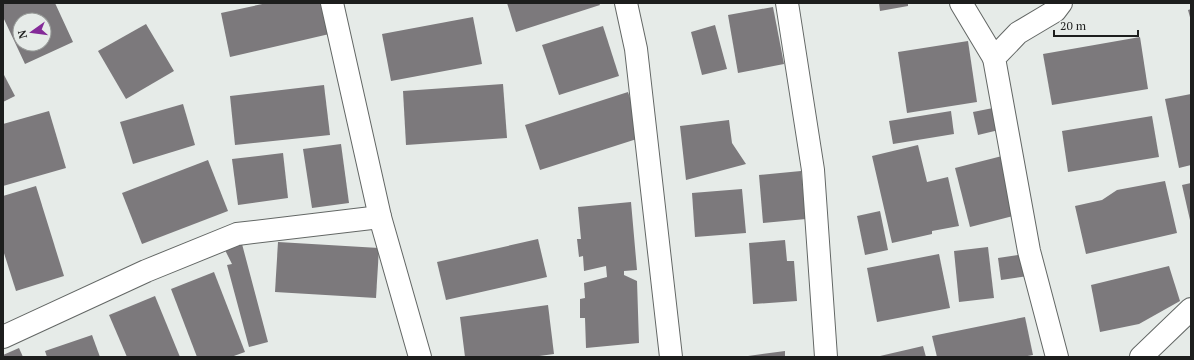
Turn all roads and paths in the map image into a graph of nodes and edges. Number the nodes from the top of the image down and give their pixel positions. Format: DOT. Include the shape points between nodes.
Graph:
graph roads {
  1 [pos="332,3"];
  2 [pos="626,3"];
  3 [pos="787,3"];
  4 [pos="961,3"];
  5 [pos="1061,3"];
  6 [pos="994,58"];
  7 [pos="380,216"];
  8 [pos="1191,309"];
  9 [pos="3,337"];
  10 [pos="420,357"];
  11 [pos="671,357"];
  12 [pos="826,357"];
  13 [pos="1057,357"];
  14 [pos="1141,357"];
  1 -- 7 [label="street"];
  2 -- 11 [label="street" via="636,49"];
  3 -- 12 [label="street" via="812,170"];
  4 -- 6 [label="street"];
  5 -- 6 [label="street" via="1055,11 1018,33"];
  6 -- 13 [label="street" via="1029,252"];
  7 -- 9 [label="street" via="237,234 146,271"];
  7 -- 10 [label="street"];
  8 -- 14 [label="street"];
}
